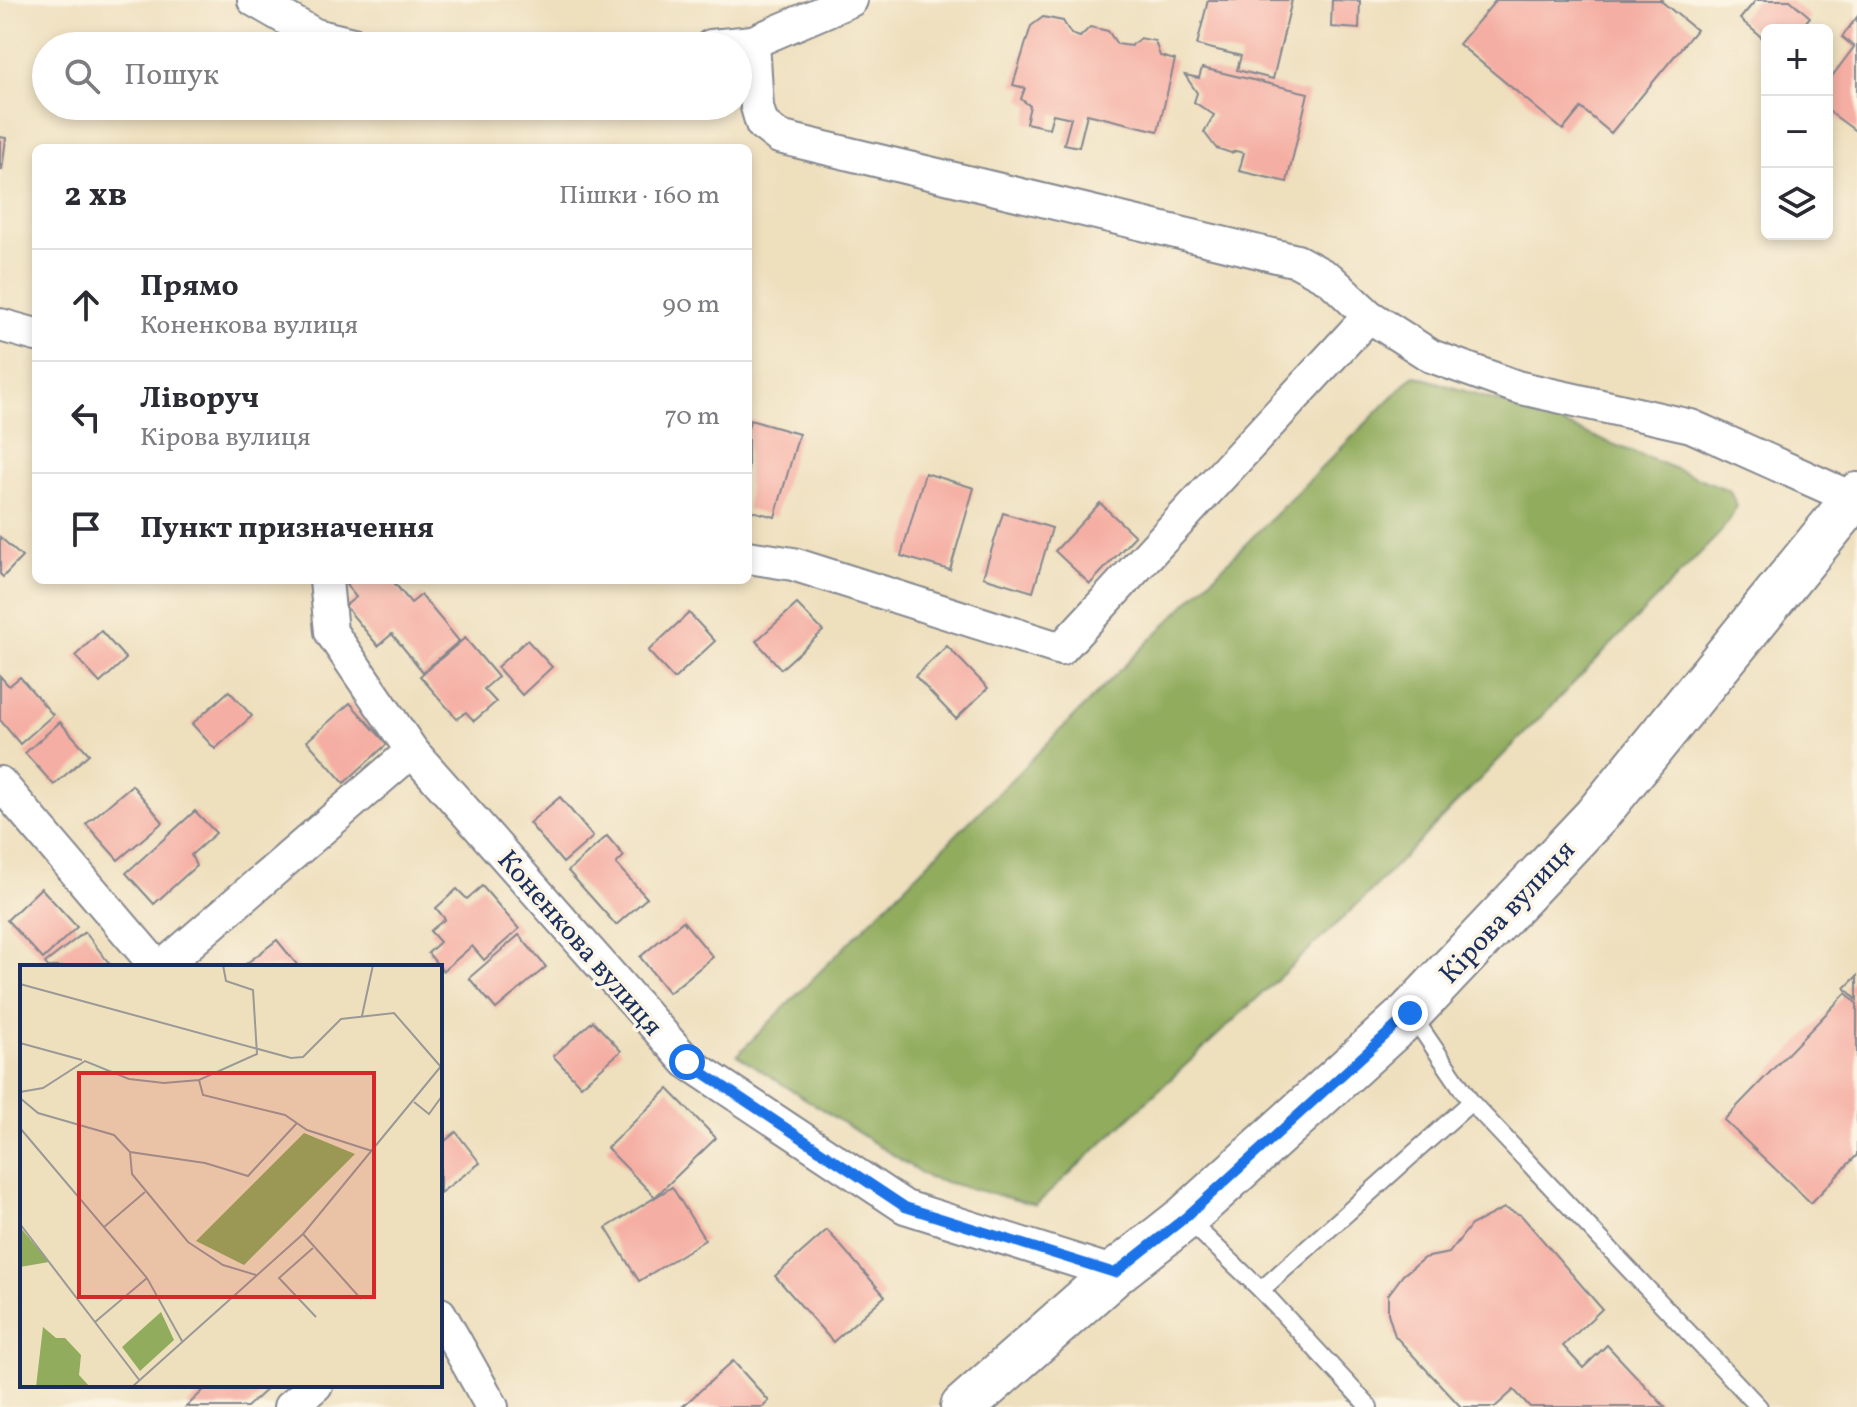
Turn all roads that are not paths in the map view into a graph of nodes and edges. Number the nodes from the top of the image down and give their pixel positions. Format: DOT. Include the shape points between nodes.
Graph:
graph roads {
  1 [pos="254,0"];
  2 [pos="851,0"];
  3 [pos="310,32"];
  4 [pos="753,42"];
  5 [pos="1369,316"];
  6 [pos="0,325"];
  7 [pos="32,334"];
  8 [pos="1856,497"];
  9 [pos="752,558"];
  10 [pos="326,584"];
  11 [pos="412,751"];
  12 [pos="0,783"];
  13 [pos="158,965"];
  14 [pos="162,965"];
  15 [pos="1410,1013"];
  16 [pos="1471,1102"];
  17 [pos="1186,1217"];
  18 [pos="1115,1273"];
  19 [pos="1261,1290"];
  20 [pos="442,1318"];
  21 [pos="314,1387"];
  22 [pos="290,1407"];
  23 [pos="492,1407"];
  24 [pos="963,1407"];
  25 [pos="1369,1407"];
  26 [pos="1759,1407"];
  1 -- 3 [label="street"];
  2 -- 4 [label="street"];
  4 -- 5 [label="street" via="757,107 762,124 779,137 1297,261 1330,279"];
  5 -- 8 [label="street" via="1431,356 1517,387 1691,426"];
  5 -- 9 [label="street" via="1061,649 793,564"];
  6 -- 7 [label="street"];
  8 -- 15 [label="main road, Кірова вулиця" via="1596,816"];
  10 -- 11 [label="street, Коненкова вулиця" via="331,632"];
  11 -- 14 [label="street"];
  11 -- 18 [label="street, Коненкова вулиця" via="687,1062 905,1207"];
  12 -- 13 [label="street"];
  15 -- 16 [label="lane"];
  15 -- 17 [label="main road, Кірова вулиця"];
  16 -- 19 [label="lane"];
  16 -- 26 [label="lane"];
  17 -- 18 [label="main road, Кірова вулиця"];
  17 -- 19 [label="lane"];
  18 -- 24 [label="main road, Кірова вулиця"];
  19 -- 25 [label="lane"];
  20 -- 23 [label="street"];
  21 -- 22 [label="street"];
}
